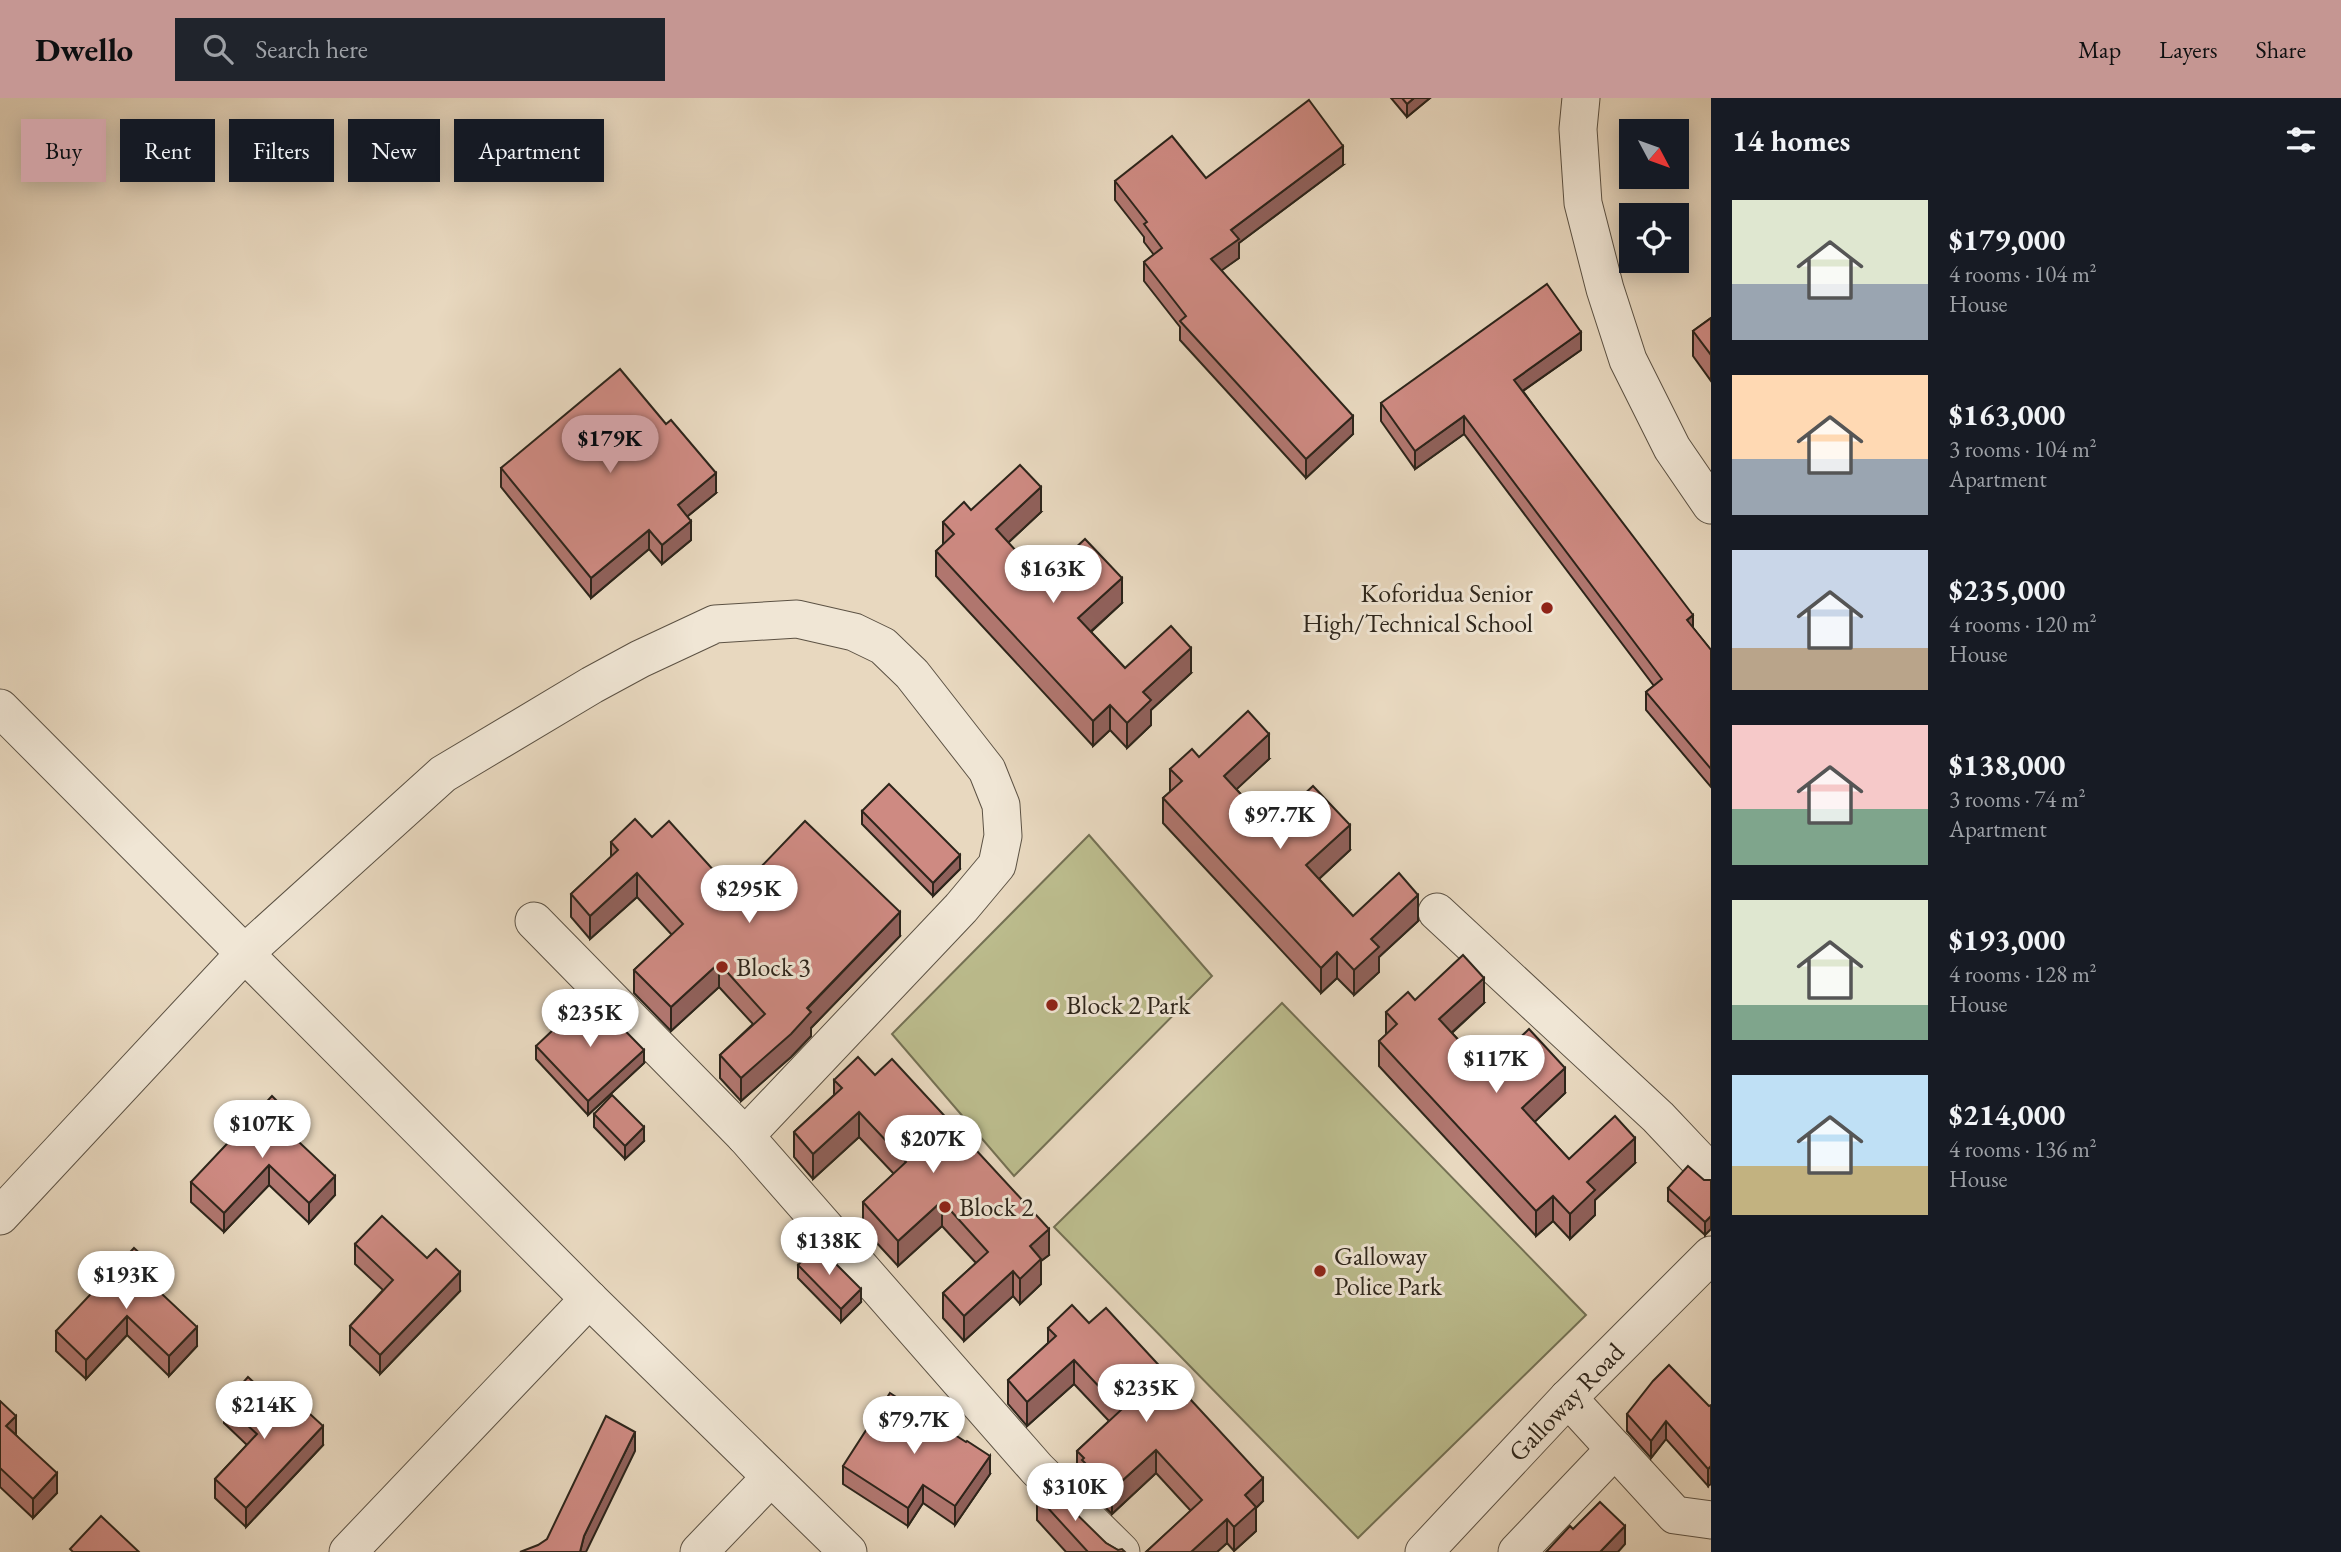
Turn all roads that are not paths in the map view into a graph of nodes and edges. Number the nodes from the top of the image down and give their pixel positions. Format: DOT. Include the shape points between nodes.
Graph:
graph roads {
  1 [pos="1581,98"];
  2 [pos="1711,505"];
  3 [pos="0,708"];
  4 [pos="1437,912"];
  5 [pos="534,921"];
  6 [pos="246,953"];
  7 [pos="745,1136"];
  8 [pos="1711,1173"];
  9 [pos="0,1216"];
  10 [pos="1711,1255"];
  11 [pos="589,1299"];
  12 [pos="1568,1398"];
  13 [pos="1615,1449"];
  14 [pos="771,1477"];
  15 [pos="1711,1520"];
  16 [pos="348,1552"];
  17 [pos="699,1552"];
  18 [pos="848,1552"];
  19 [pos="1121,1552"];
  20 [pos="1424,1552"];
  21 [pos="1517,1552"];
  1 -- 2 [label="street" via="1578,129 1583,203 1605,289 1628,360 1672,448"];
  3 -- 6 [label="street"];
  4 -- 8 [label="street" via="1648,1108"];
  5 -- 7 [label="street"];
  6 -- 7 [label="street" via="443,774 640,659 715,624 797,619 854,632 883,646 912,674 987,770 1001,805 1003,836 997,865"];
  6 -- 9 [label="street"];
  6 -- 11 [label="street"];
  7 -- 19 [label="street" via="1037,1469"];
  10 -- 12 [label="street, Galloway Road"];
  11 -- 14 [label="street"];
  11 -- 16 [label="street"];
  12 -- 13 [label="street"];
  12 -- 20 [label="street, Galloway Road"];
  13 -- 15 [label="street" via="1675,1515"];
  13 -- 21 [label="street"];
  14 -- 17 [label="street"];
  14 -- 18 [label="street"];
}
